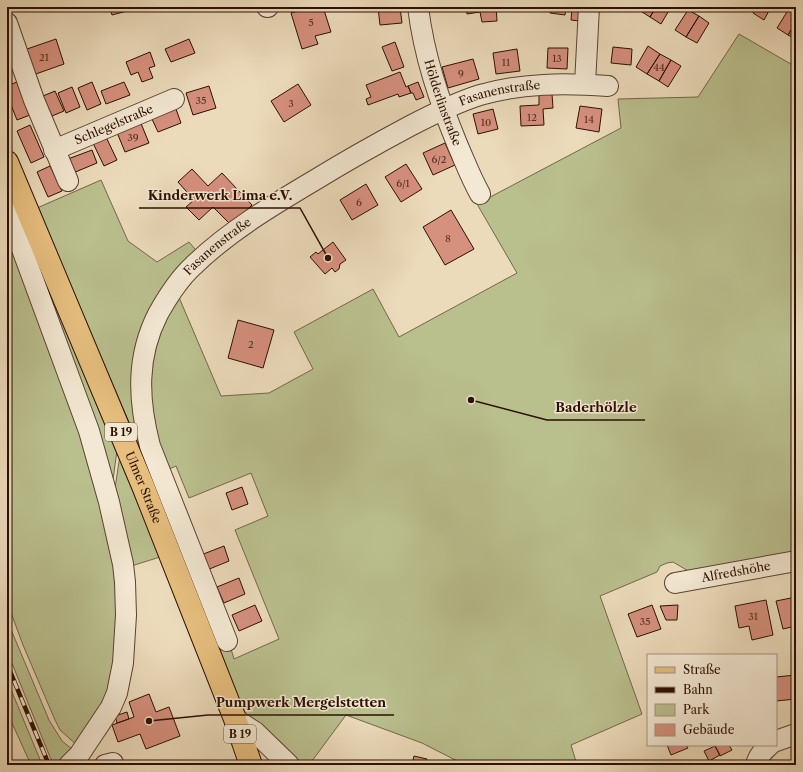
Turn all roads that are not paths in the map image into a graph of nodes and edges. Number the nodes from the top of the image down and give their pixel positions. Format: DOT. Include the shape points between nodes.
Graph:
graph roads {
  1 [pos="418,7"];
  2 [pos="590,7"];
  3 [pos="7,23"];
  4 [pos="585,84"];
  5 [pos="608,86"];
  6 [pos="174,100"];
  7 [pos="443,109"];
  8 [pos="54,150"];
  9 [pos="7,162"];
  10 [pos="68,181"];
  11 [pos="17,186"];
  12 [pos="480,194"];
  13 [pos="796,561"];
  14 [pos="675,583"];
  15 [pos="227,641"];
  16 [pos="232,711"];
  17 [pos="796,734"];
  18 [pos="777,741"];
  19 [pos="769,746"];
  20 [pos="77,762"];
  21 [pos="251,765"];
  22 [pos="289,765"];
  23 [pos="756,765"];
  1 -- 7 [label="street, Hölderlinstraße" via="425,52"];
  2 -- 4 [label="street"];
  3 -- 8 [label="street"];
  4 -- 5 [label="street, Fasanenstraße"];
  4 -- 7 [label="street, Fasanenstraße" via="538,85 498,90"];
  6 -- 8 [label="street, Schlegelstraße"];
  7 -- 12 [label="street, Hölderlinstraße"];
  7 -- 15 [label="street, Fasanenstraße" via="342,164 220,242 180,281 167,298 151,329 141,380 142,416 150,446"];
  8 -- 10 [label="street"];
  9 -- 11 [label="main road, Ulmer Straße / B 19"];
  11 -- 16 [label="main road, Ulmer Straße / B 19" via="140,478"];
  11 -- 20 [label="street" via="7,194 8,206 99,460 113,516 125,582 123,663 117,693"];
  13 -- 14 [label="street, Alfredshöhe"];
  16 -- 21 [label="main road, B 19"];
  16 -- 22 [label="street"];
  17 -- 18 [label="street"];
  19 -- 23 [label="street" via="761,752"];
}
